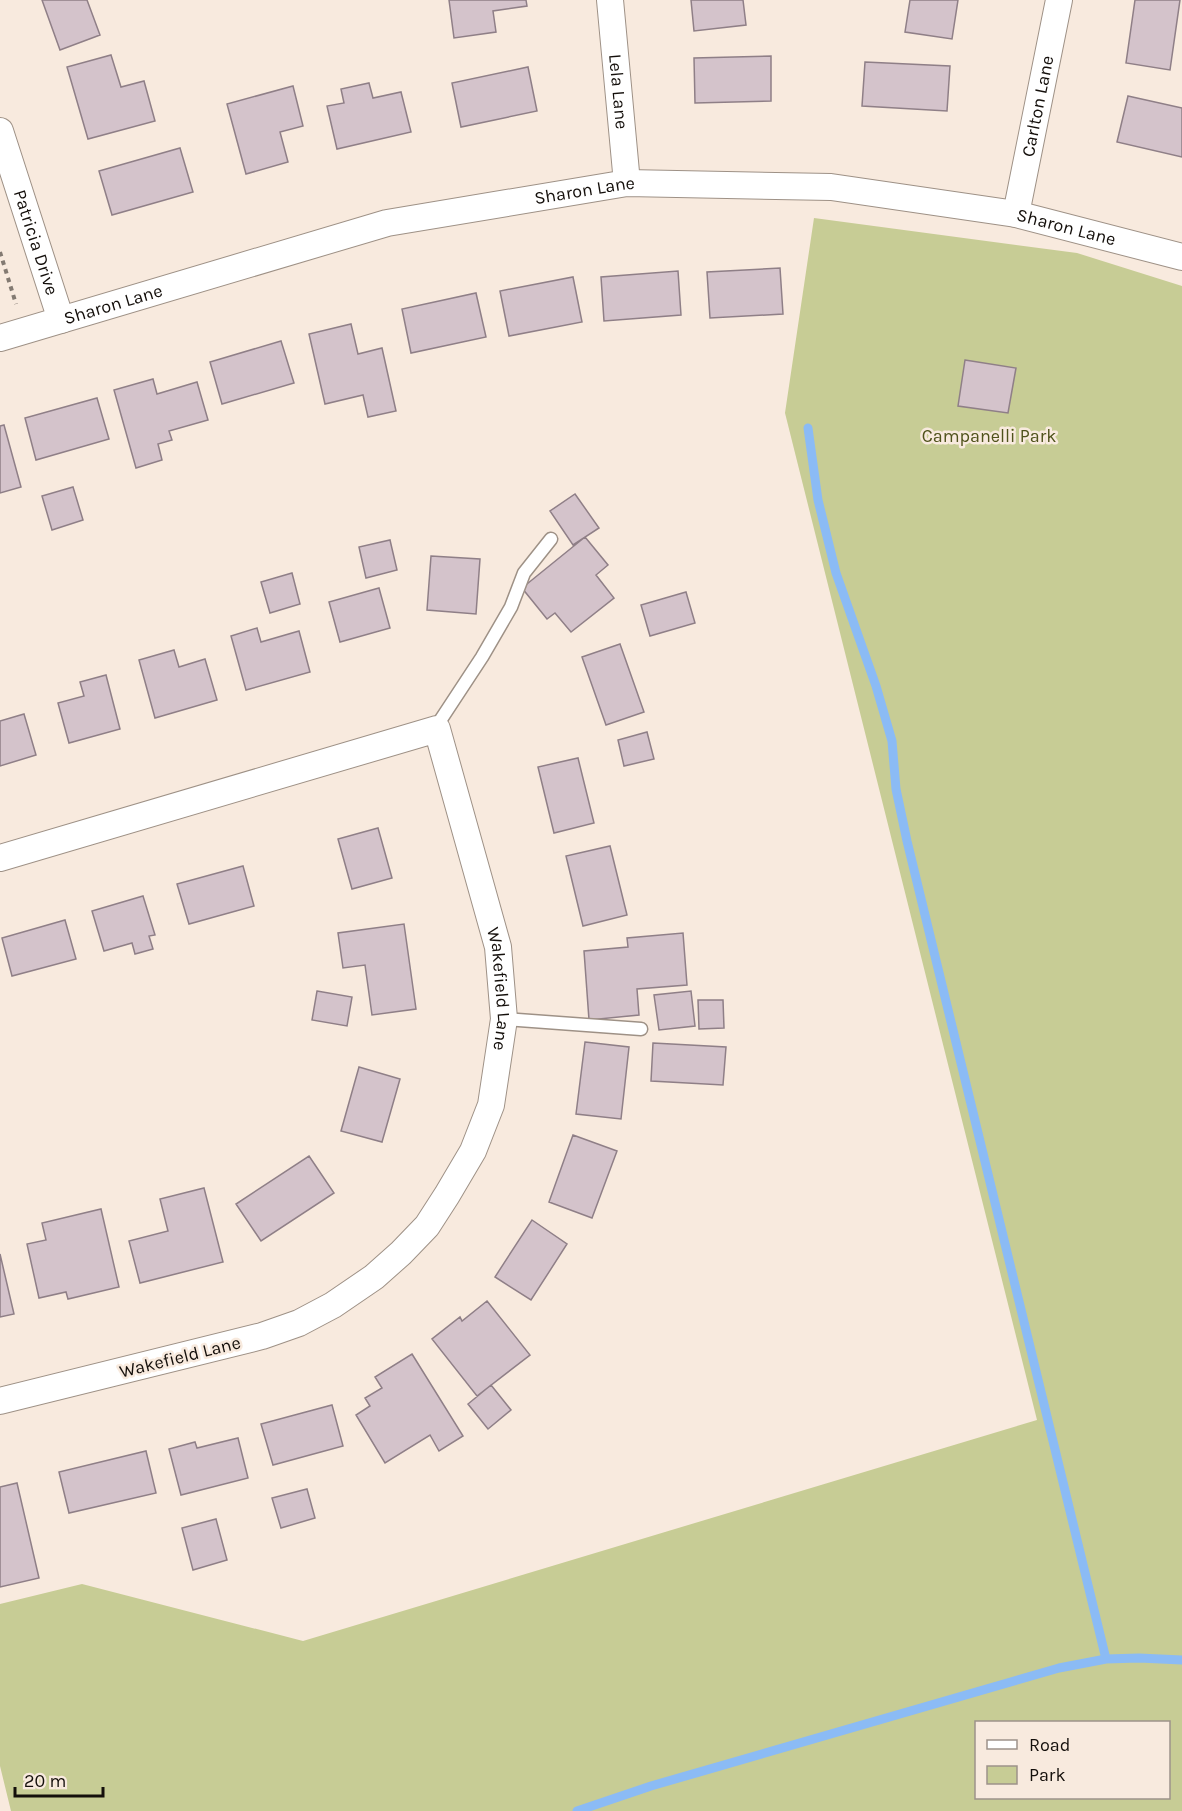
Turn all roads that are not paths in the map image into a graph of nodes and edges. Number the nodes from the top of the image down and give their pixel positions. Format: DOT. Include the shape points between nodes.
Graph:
graph roads {
  1 [pos="610,0"];
  2 [pos="1059,0"];
  3 [pos="0,131"];
  4 [pos="627,183"];
  5 [pos="1016,214"];
  6 [pos="1182,257"];
  7 [pos="62,320"];
  8 [pos="12,335"];
  9 [pos="551,539"];
  10 [pos="434,730"];
  11 [pos="0,858"];
  12 [pos="504,1018"];
  13 [pos="641,1029"];
  14 [pos="0,1401"];
  1 -- 4 [label="street, Lela Lane"];
  2 -- 5 [label="street, Carlton Lane"];
  3 -- 7 [label="street, Patricia Drive"];
  4 -- 5 [label="street, Sharon Lane" via="831,188"];
  4 -- 7 [label="street, Sharon Lane" via="387,223"];
  5 -- 6 [label="street, Sharon Lane"];
  7 -- 8 [label="street, Sharon Lane"];
  9 -- 10 [label="lane" via="524,573 511,607"];
  10 -- 11 [label="street"];
  10 -- 12 [label="street, Wakefield Lane" via="437,729 498,947"];
  12 -- 13 [label="lane"];
  12 -- 14 [label="street, Wakefield Lane" via="491,1105 473,1151 427,1226 374,1277 333,1305 262,1336"];
}
